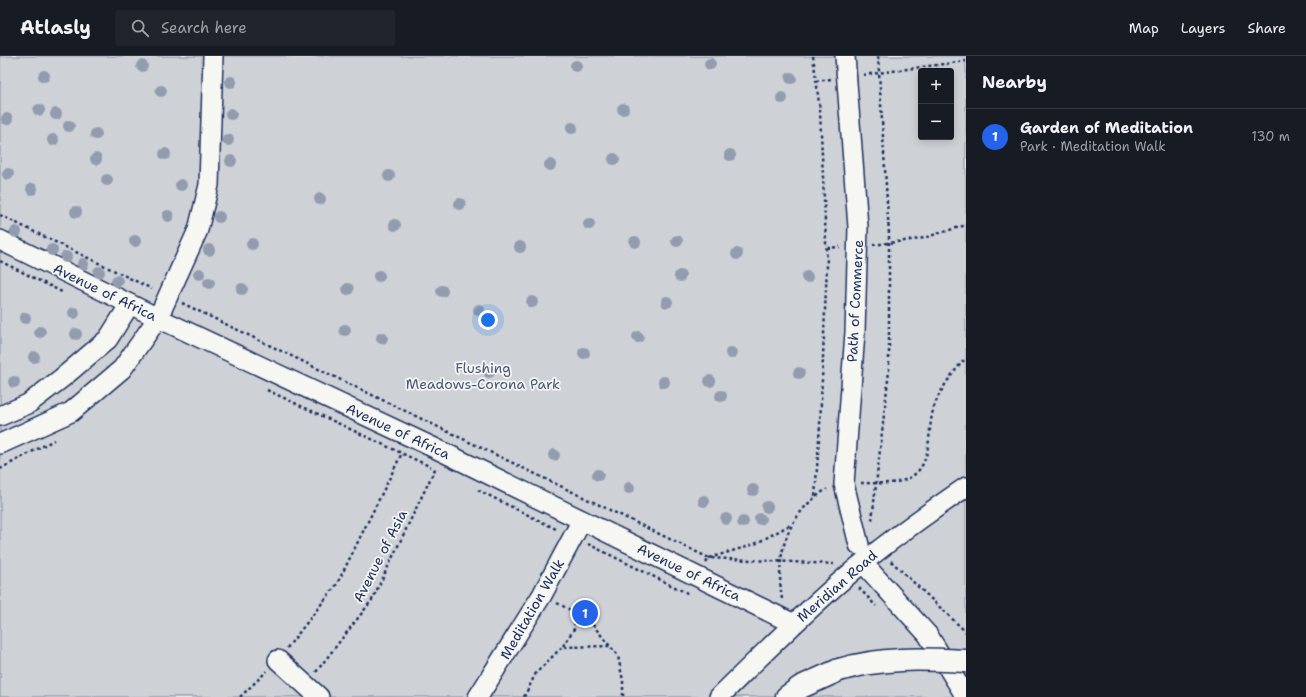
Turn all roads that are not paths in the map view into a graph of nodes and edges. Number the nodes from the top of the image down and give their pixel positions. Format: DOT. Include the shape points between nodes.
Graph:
graph roads {
  1 [pos="213,56"];
  2 [pos="844,56"];
  3 [pos="0,240"];
  4 [pos="130,304"];
  5 [pos="158,318"];
  6 [pos="0,416"];
  7 [pos="0,444"];
  8 [pos="966,488"];
  9 [pos="582,520"];
  10 [pos="861,554"];
  11 [pos="794,624"];
  12 [pos="278,660"];
  13 [pos="966,661"];
  14 [pos="312,691"];
  15 [pos="478,697"];
  16 [pos="719,697"];
  17 [pos="787,697"];
  18 [pos="966,697"];
  1 -- 5 [label="street" via="209,185 198,230"];
  2 -- 10 [label="street, Path of Commerce" via="858,227 855,332 844,484"];
  3 -- 4 [label="street, Avenue of Africa"];
  4 -- 5 [label="street, Avenue of Africa"];
  4 -- 6 [label="street" via="108,339 28,404"];
  5 -- 7 [label="street" via="122,369 71,412"];
  5 -- 9 [label="street, Avenue of Africa"];
  8 -- 10 [label="street, Meridian Road"];
  9 -- 11 [label="street, Avenue of Africa"];
  9 -- 15 [label="street, Meditation Walk" via="542,595"];
  10 -- 11 [label="street, Meridian Road"];
  10 -- 18 [label="street" via="928,635"];
  11 -- 16 [label="street, Meridian Road"];
  12 -- 14 [label="street"];
  13 -- 17 [label="main road, bridge" via="886,660 856,665 807,684"];
}
